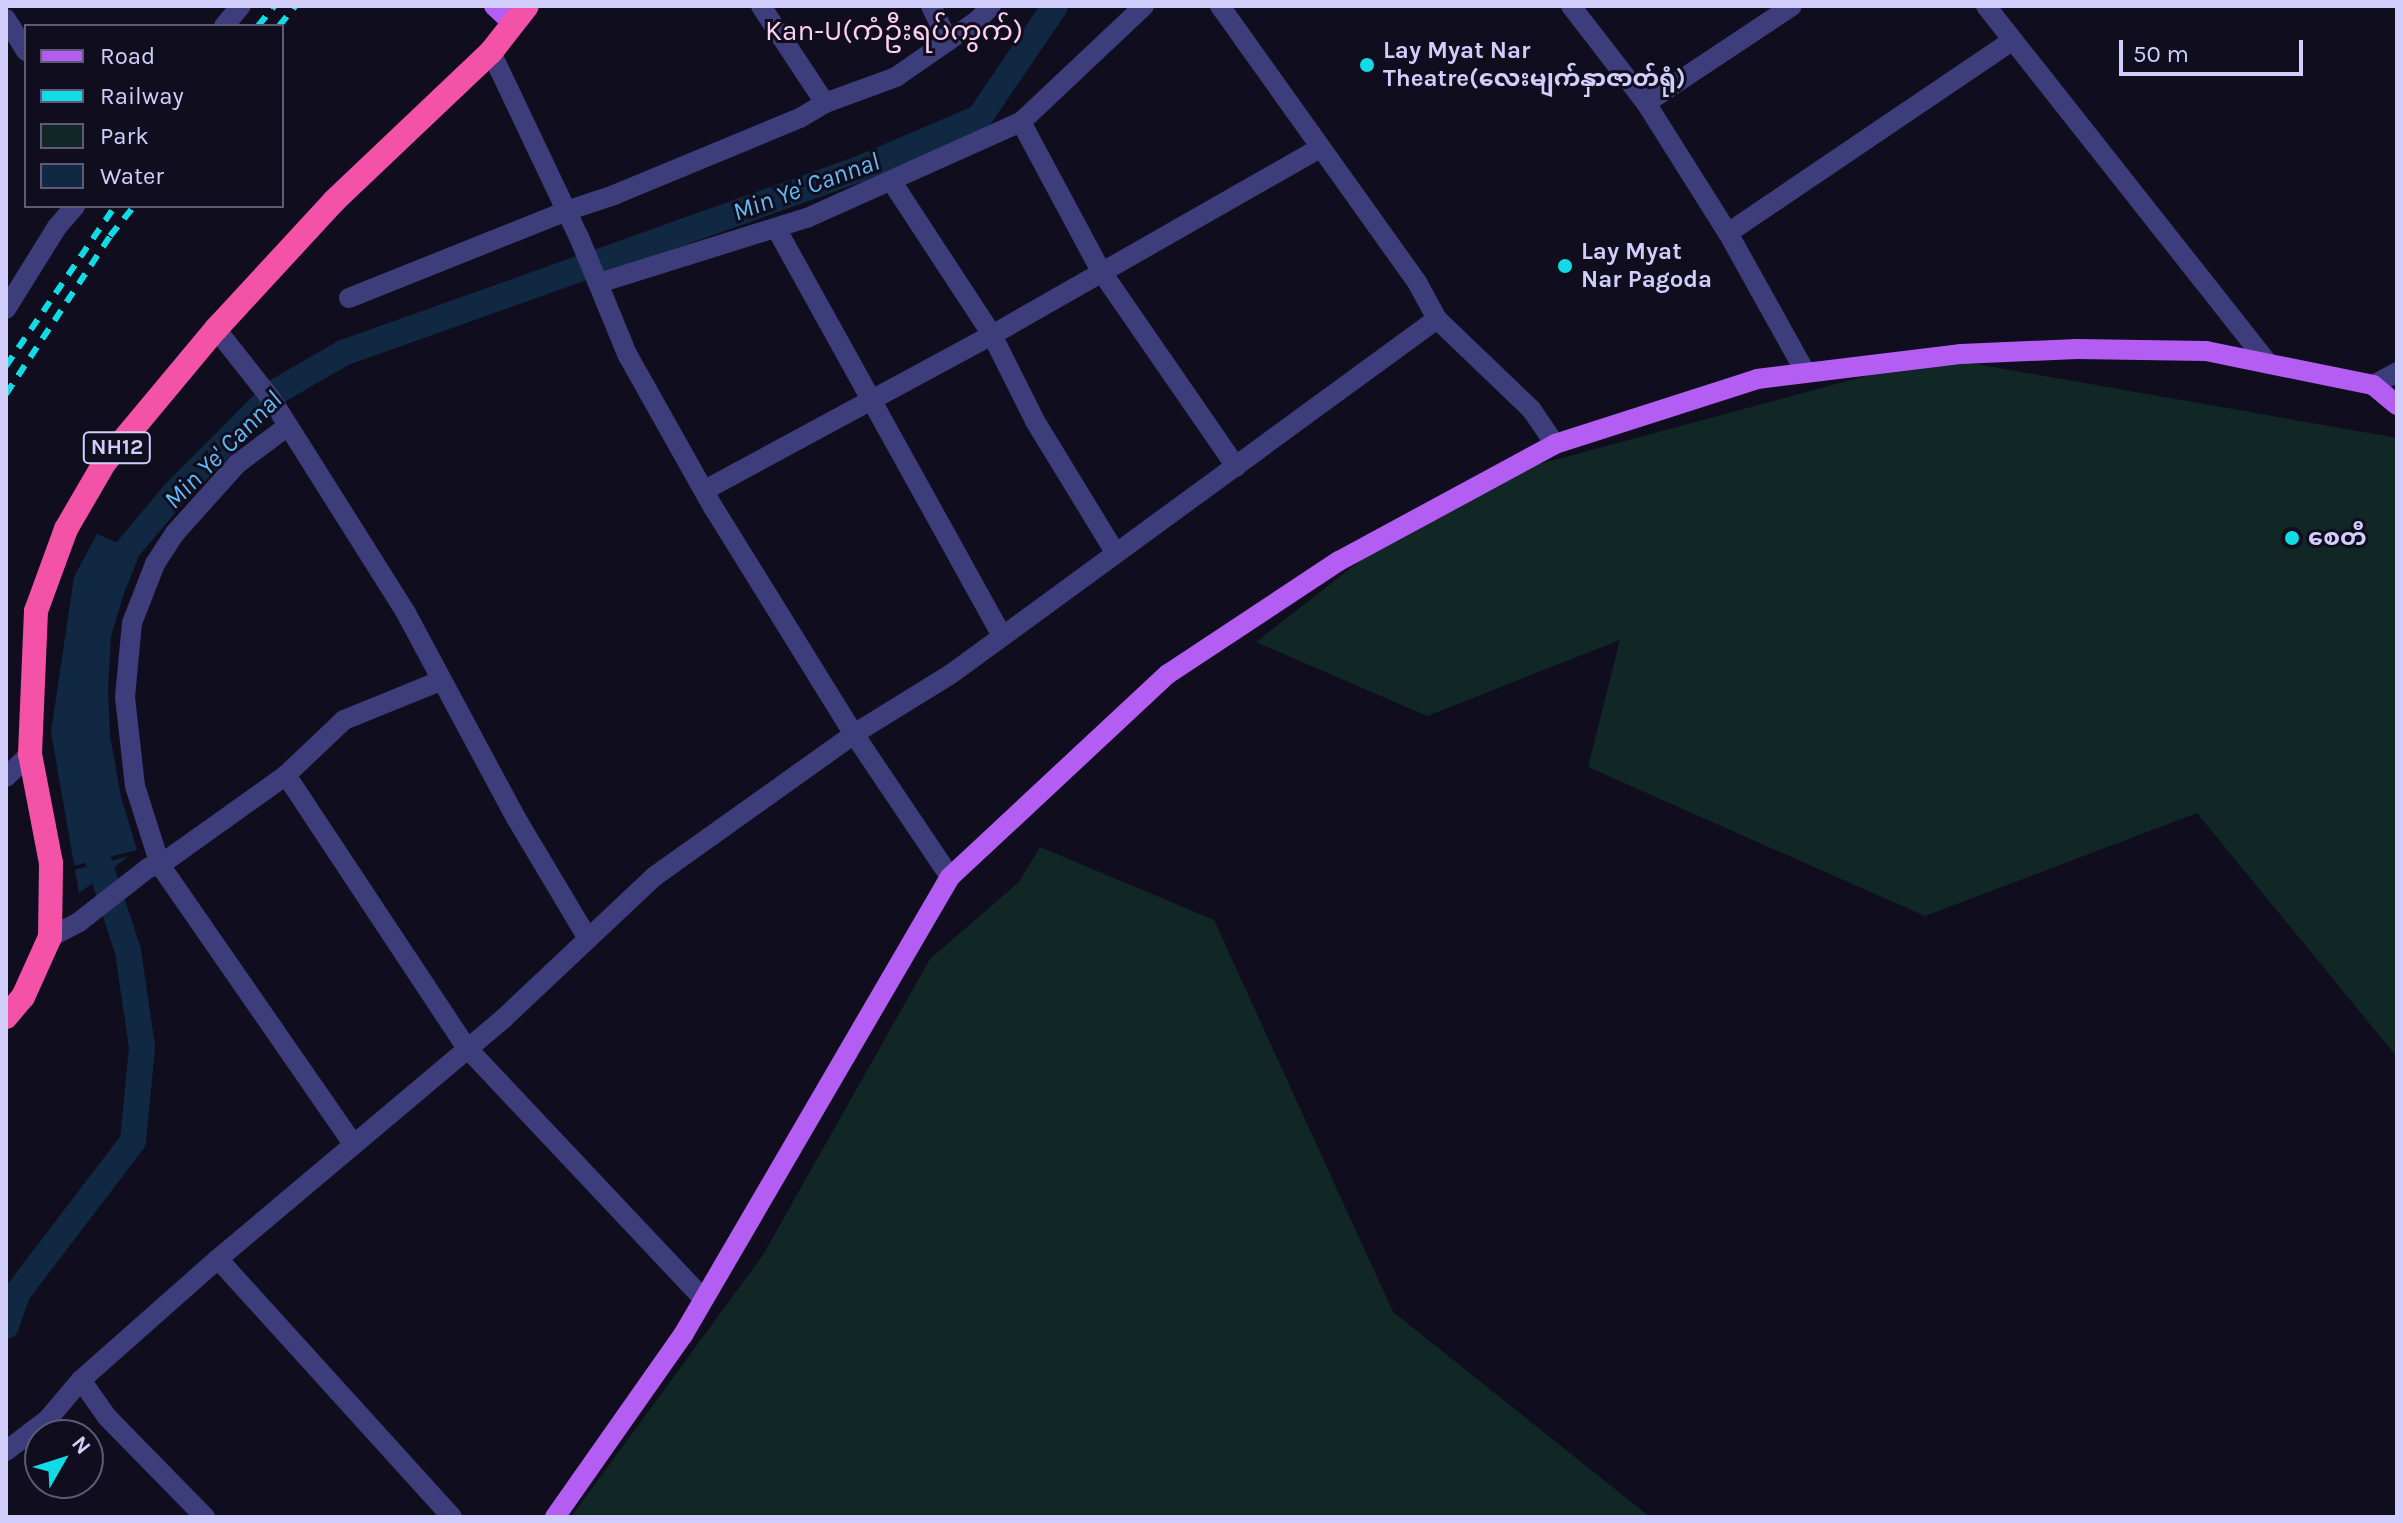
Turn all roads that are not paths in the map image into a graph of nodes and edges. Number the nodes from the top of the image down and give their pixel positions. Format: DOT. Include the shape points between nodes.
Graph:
graph roads {
  1 [pos="761,6"];
  2 [pos="931,6"];
  3 [pos="991,6"];
  4 [pos="1144,6"];
  5 [pos="1220,6"];
  6 [pos="1571,6"];
  7 [pos="1792,6"];
  8 [pos="1986,6"];
  9 [pos="237,7"];
  10 [pos="511,12"];
  11 [pos="6,19"];
  12 [pos="225,24"];
  13 [pos="2013,40"];
  14 [pos="948,41"];
  15 [pos="24,48"];
  16 [pos="491,52"];
  17 [pos="825,103"];
  18 [pos="1646,103"];
  19 [pos="1021,122"];
  20 [pos="1320,148"];
  21 [pos="892,182"];
  22 [pos="73,208"];
  23 [pos="566,211"];
  24 [pos="776,228"];
  25 [pos="1728,233"];
  26 [pos="1101,271"];
  27 [pos="595,277"];
  28 [pos="349,298"];
  29 [pos="6,309"];
  30 [pos="1437,319"];
  31 [pos="216,329"];
  32 [pos="992,335"];
  33 [pos="2269,364"];
  34 [pos="2397,372"];
  35 [pos="1806,373"];
  36 [pos="2373,385"];
  37 [pos="870,400"];
  38 [pos="2397,405"];
  39 [pos="288,426"];
  40 [pos="1555,444"];
  41 [pos="1236,467"];
  42 [pos="705,490"];
  43 [pos="1115,552"];
  44 [pos="1002,635"];
  45 [pos="440,681"];
  46 [pos="854,734"];
  47 [pos="30,754"];
  48 [pos="286,775"];
  49 [pos="6,777"];
  50 [pos="154,866"];
  51 [pos="950,877"];
  52 [pos="50,937"];
  53 [pos="587,937"];
  54 [pos="6,1017"];
  55 [pos="467,1048"];
  56 [pos="353,1144"];
  57 [pos="218,1259"];
  58 [pos="702,1297"];
  59 [pos="81,1380"];
  60 [pos="6,1451"];
  61 [pos="205,1517"];
  62 [pos="452,1517"];
  63 [pos="555,1517"];
  1 -- 17 [label="street"];
  2 -- 14 [label="street"];
  3 -- 14 [label="street"];
  4 -- 19 [label="street"];
  5 -- 20 [label="street"];
  6 -- 18 [label="street"];
  7 -- 18 [label="street"];
  8 -- 13 [label="street"];
  9 -- 12 [label="street"];
  10 -- 16 [label="highway, NH12"];
  11 -- 15 [label="street"];
  13 -- 25 [label="street"];
  13 -- 33 [label="street"];
  14 -- 17 [label="street" via="896,77"];
  16 -- 23 [label="street"];
  16 -- 31 [label="highway, NH12" via="334,201"];
  17 -- 23 [label="street" via="800,118"];
  18 -- 25 [label="street"];
  19 -- 21 [label="street"];
  19 -- 26 [label="street"];
  20 -- 26 [label="street"];
  20 -- 30 [label="street" via="1417,282"];
  21 -- 24 [label="street"];
  21 -- 32 [label="street"];
  22 -- 29 [label="street"];
  23 -- 27 [label="street"];
  23 -- 28 [label="street"];
  24 -- 27 [label="street"];
  24 -- 37 [label="street"];
  25 -- 35 [label="street"];
  26 -- 32 [label="street"];
  26 -- 41 [label="street"];
  27 -- 42 [label="street" via="627,354"];
  30 -- 40 [label="street" via="1531,409"];
  30 -- 41 [label="street"];
  31 -- 39 [label="street"];
  31 -- 47 [label="highway, NH12" via="105,462 66,529 36,611"];
  32 -- 37 [label="street"];
  32 -- 43 [label="street" via="1035,421"];
  33 -- 35 [label="main road" via="2206,351 2077,349 1961,354"];
  33 -- 36 [label="main road"];
  34 -- 36 [label="street"];
  35 -- 40 [label="main road" via="1757,379"];
  36 -- 38 [label="main road"];
  37 -- 42 [label="street"];
  37 -- 44 [label="street"];
  39 -- 45 [label="street" via="406,613"];
  39 -- 50 [label="street" via="237,464 175,533 155,564 132,623 125,697 133,771"];
  40 -- 51 [label="main road" via="1339,561 1168,674"];
  41 -- 43 [label="street"];
  42 -- 46 [label="street"];
  43 -- 44 [label="street"];
  44 -- 46 [label="street" via="951,674"];
  45 -- 48 [label="street" via="344,720"];
  45 -- 53 [label="street"];
  46 -- 51 [label="street"];
  46 -- 53 [label="street" via="655,876"];
  47 -- 49 [label="street"];
  47 -- 52 [label="highway, NH12" via="51,863"];
  48 -- 50 [label="street"];
  48 -- 55 [label="street"];
  50 -- 52 [label="street"];
  50 -- 56 [label="street"];
  51 -- 58 [label="main road"];
  52 -- 54 [label="highway, NH12" via="23,997"];
  53 -- 55 [label="street"];
  55 -- 56 [label="street"];
  55 -- 58 [label="street"];
  56 -- 57 [label="street"];
  57 -- 59 [label="street"];
  57 -- 62 [label="street"];
  58 -- 63 [label="main road" via="683,1335"];
  59 -- 60 [label="street" via="48,1419"];
  59 -- 61 [label="street" via="107,1417"];
}
